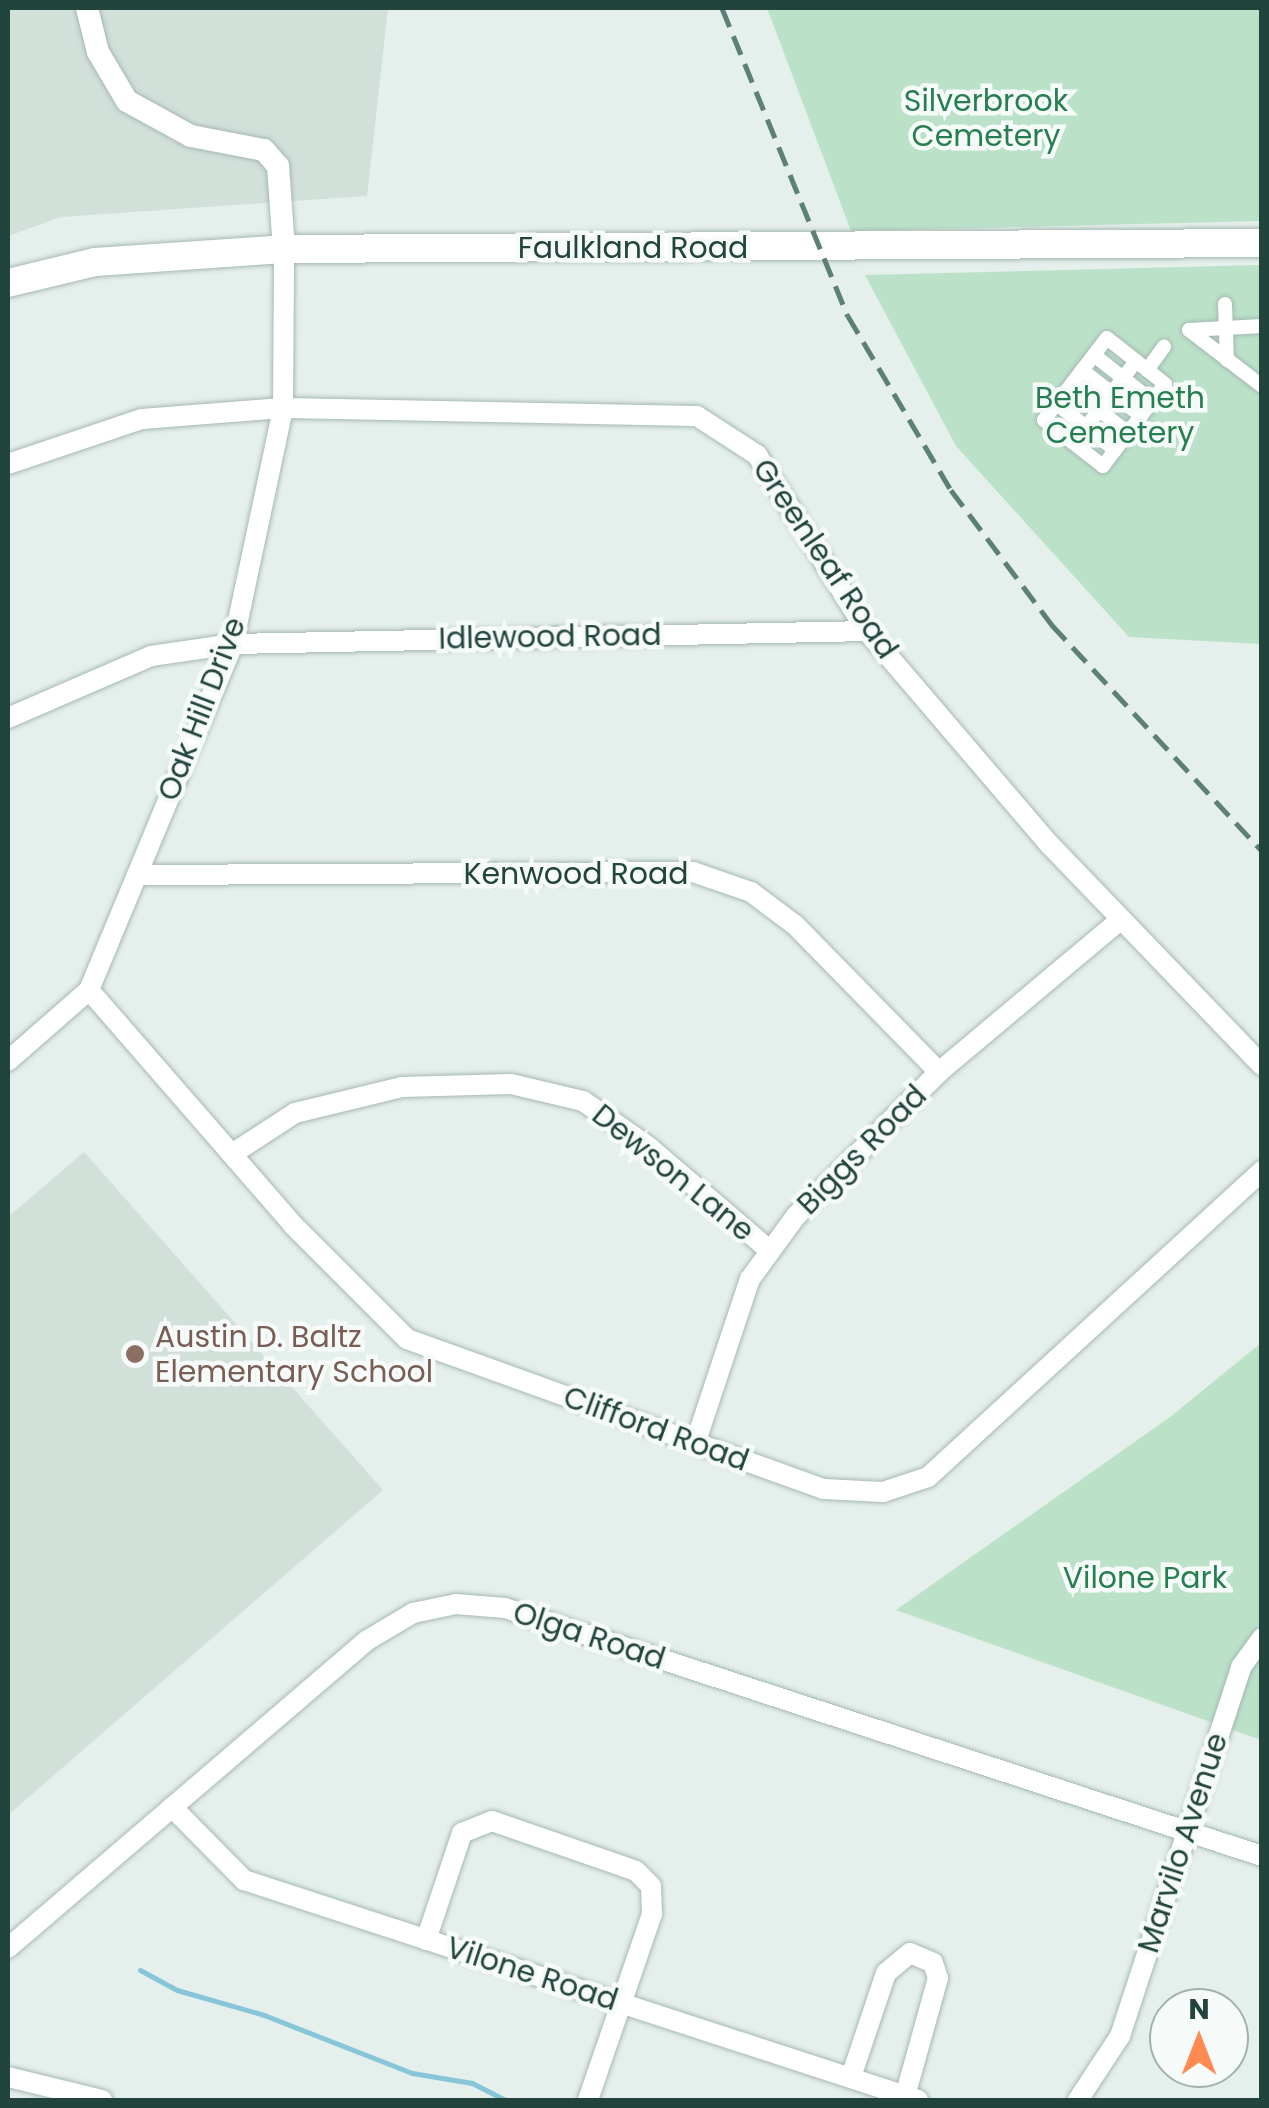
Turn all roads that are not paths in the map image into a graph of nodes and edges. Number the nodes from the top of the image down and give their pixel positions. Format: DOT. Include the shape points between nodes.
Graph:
graph roads {
  1 [pos="87,8"];
  2 [pos="1262,243"];
  3 [pos="284,249"];
  4 [pos="8,283"];
  5 [pos="1225,304"];
  6 [pos="1262,326"];
  7 [pos="1226,328"];
  8 [pos="1164,347"];
  9 [pos="1094,355"];
  10 [pos="1228,360"];
  11 [pos="1142,366"];
  12 [pos="1082,370"];
  13 [pos="1123,378"];
  14 [pos="1262,386"];
  15 [pos="1070,387"];
  16 [pos="1112,394"];
  17 [pos="1152,401"];
  18 [pos="1057,404"];
  19 [pos="283,408"];
  20 [pos="1099,410"];
  21 [pos="1140,416"];
  22 [pos="1086,427"];
  23 [pos="1128,433"];
  24 [pos="1074,443"];
  25 [pos="1115,450"];
  26 [pos="8,464"];
  27 [pos="867,630"];
  28 [pos="233,644"];
  29 [pos="8,718"];
  30 [pos="137,875"];
  31 [pos="1120,920"];
  32 [pos="90,990"];
  33 [pos="8,1060"];
  34 [pos="1262,1065"];
  35 [pos="939,1072"];
  36 [pos="232,1154"];
  37 [pos="1262,1171"];
  38 [pos="769,1250"];
  39 [pos="695,1444"];
  40 [pos="1262,1638"];
  41 [pos="172,1807"];
  42 [pos="1185,1832"];
  43 [pos="1262,1856"];
  44 [pos="426,1940"];
  45 [pos="8,1948"];
  46 [pos="620,2003"];
  47 [pos="8,2077"];
  48 [pos="851,2077"];
  49 [pos="912,2098"];
  50 [pos="102,2100"];
  51 [pos="588,2100"];
  52 [pos="1078,2100"];
  1 -- 3 [label="street" via="98,52 127,101 191,136 239,142 271,158 284,186"];
  2 -- 3 [label="main road, Faulkland Road"];
  3 -- 4 [label="main road, Faulkland Road" via="95,262"];
  3 -- 19 [label="street, Oak Hill Drive"];
  5 -- 7 [label="street"];
  6 -- 7 [label="street"];
  7 -- 10 [label="street"];
  7 -- 10 [label="street" via="1189,330"];
  8 -- 11 [label="street"];
  9 -- 11 [label="street" via="1107,338"];
  9 -- 12 [label="street"];
  9 -- 13 [label="street"];
  10 -- 14 [label="street"];
  11 -- 13 [label="street"];
  11 -- 17 [label="street" via="1165,384"];
  12 -- 15 [label="street"];
  12 -- 16 [label="street"];
  13 -- 16 [label="street"];
  13 -- 17 [label="street"];
  15 -- 18 [label="street"];
  15 -- 20 [label="street"];
  16 -- 20 [label="street"];
  16 -- 21 [label="street"];
  17 -- 21 [label="street"];
  18 -- 22 [label="street"];
  18 -- 24 [label="street" via="1044,420"];
  19 -- 26 [label="street, Greenleaf Road" via="142,419"];
  19 -- 27 [label="street, Greenleaf Road" via="698,416 757,455"];
  19 -- 28 [label="street, Oak Hill Drive"];
  20 -- 22 [label="street"];
  20 -- 23 [label="street"];
  21 -- 23 [label="street"];
  22 -- 24 [label="street"];
  22 -- 25 [label="street"];
  23 -- 25 [label="street"];
  24 -- 25 [label="street" via="1103,466"];
  27 -- 28 [label="street, Idlewood Road"];
  27 -- 31 [label="street, Greenleaf Road"];
  28 -- 29 [label="street, Idlewood Road" via="152,656"];
  28 -- 30 [label="street, Oak Hill Drive"];
  30 -- 32 [label="street, Oak Hill Drive"];
  30 -- 35 [label="street, Kenwood Road" via="693,872 751,892 795,925"];
  31 -- 34 [label="street, Greenleaf Road"];
  31 -- 35 [label="street, Biggs Road"];
  32 -- 33 [label="street, Oak Hill Drive"];
  32 -- 36 [label="street, Clifford Road"];
  35 -- 38 [label="street, Biggs Road"];
  36 -- 38 [label="street, Dewson Lane" via="295,1113 402,1086 511,1084 583,1101 650,1148"];
  36 -- 39 [label="street, Clifford Road" via="407,1339"];
  37 -- 39 [label="street, Clifford Road" via="928,1477 883,1492 824,1489"];
  38 -- 39 [label="street, Biggs Road" via="750,1280"];
  40 -- 42 [label="street, Marvilo Avenue" via="1241,1667"];
  41 -- 42 [label="street, Olga Road" via="366,1641 413,1614 456,1604 505,1608"];
  41 -- 44 [label="street, Vilone Road" via="244,1880"];
  41 -- 45 [label="street, Olga Road"];
  42 -- 43 [label="street, Olga Road"];
  42 -- 52 [label="street, Marvilo Avenue" via="1120,2036"];
  44 -- 46 [label="street, Vilone Road"];
  44 -- 46 [label="street" via="462,1833 492,1820 636,1871 651,1886 652,1914"];
  46 -- 48 [label="street, Vilone Road"];
  46 -- 51 [label="street"];
  47 -- 50 [label="street"];
  48 -- 49 [label="street, Vilone Road"];
  48 -- 49 [label="street" via="886,1974 910,1954 933,1963 938,1978"];
}
